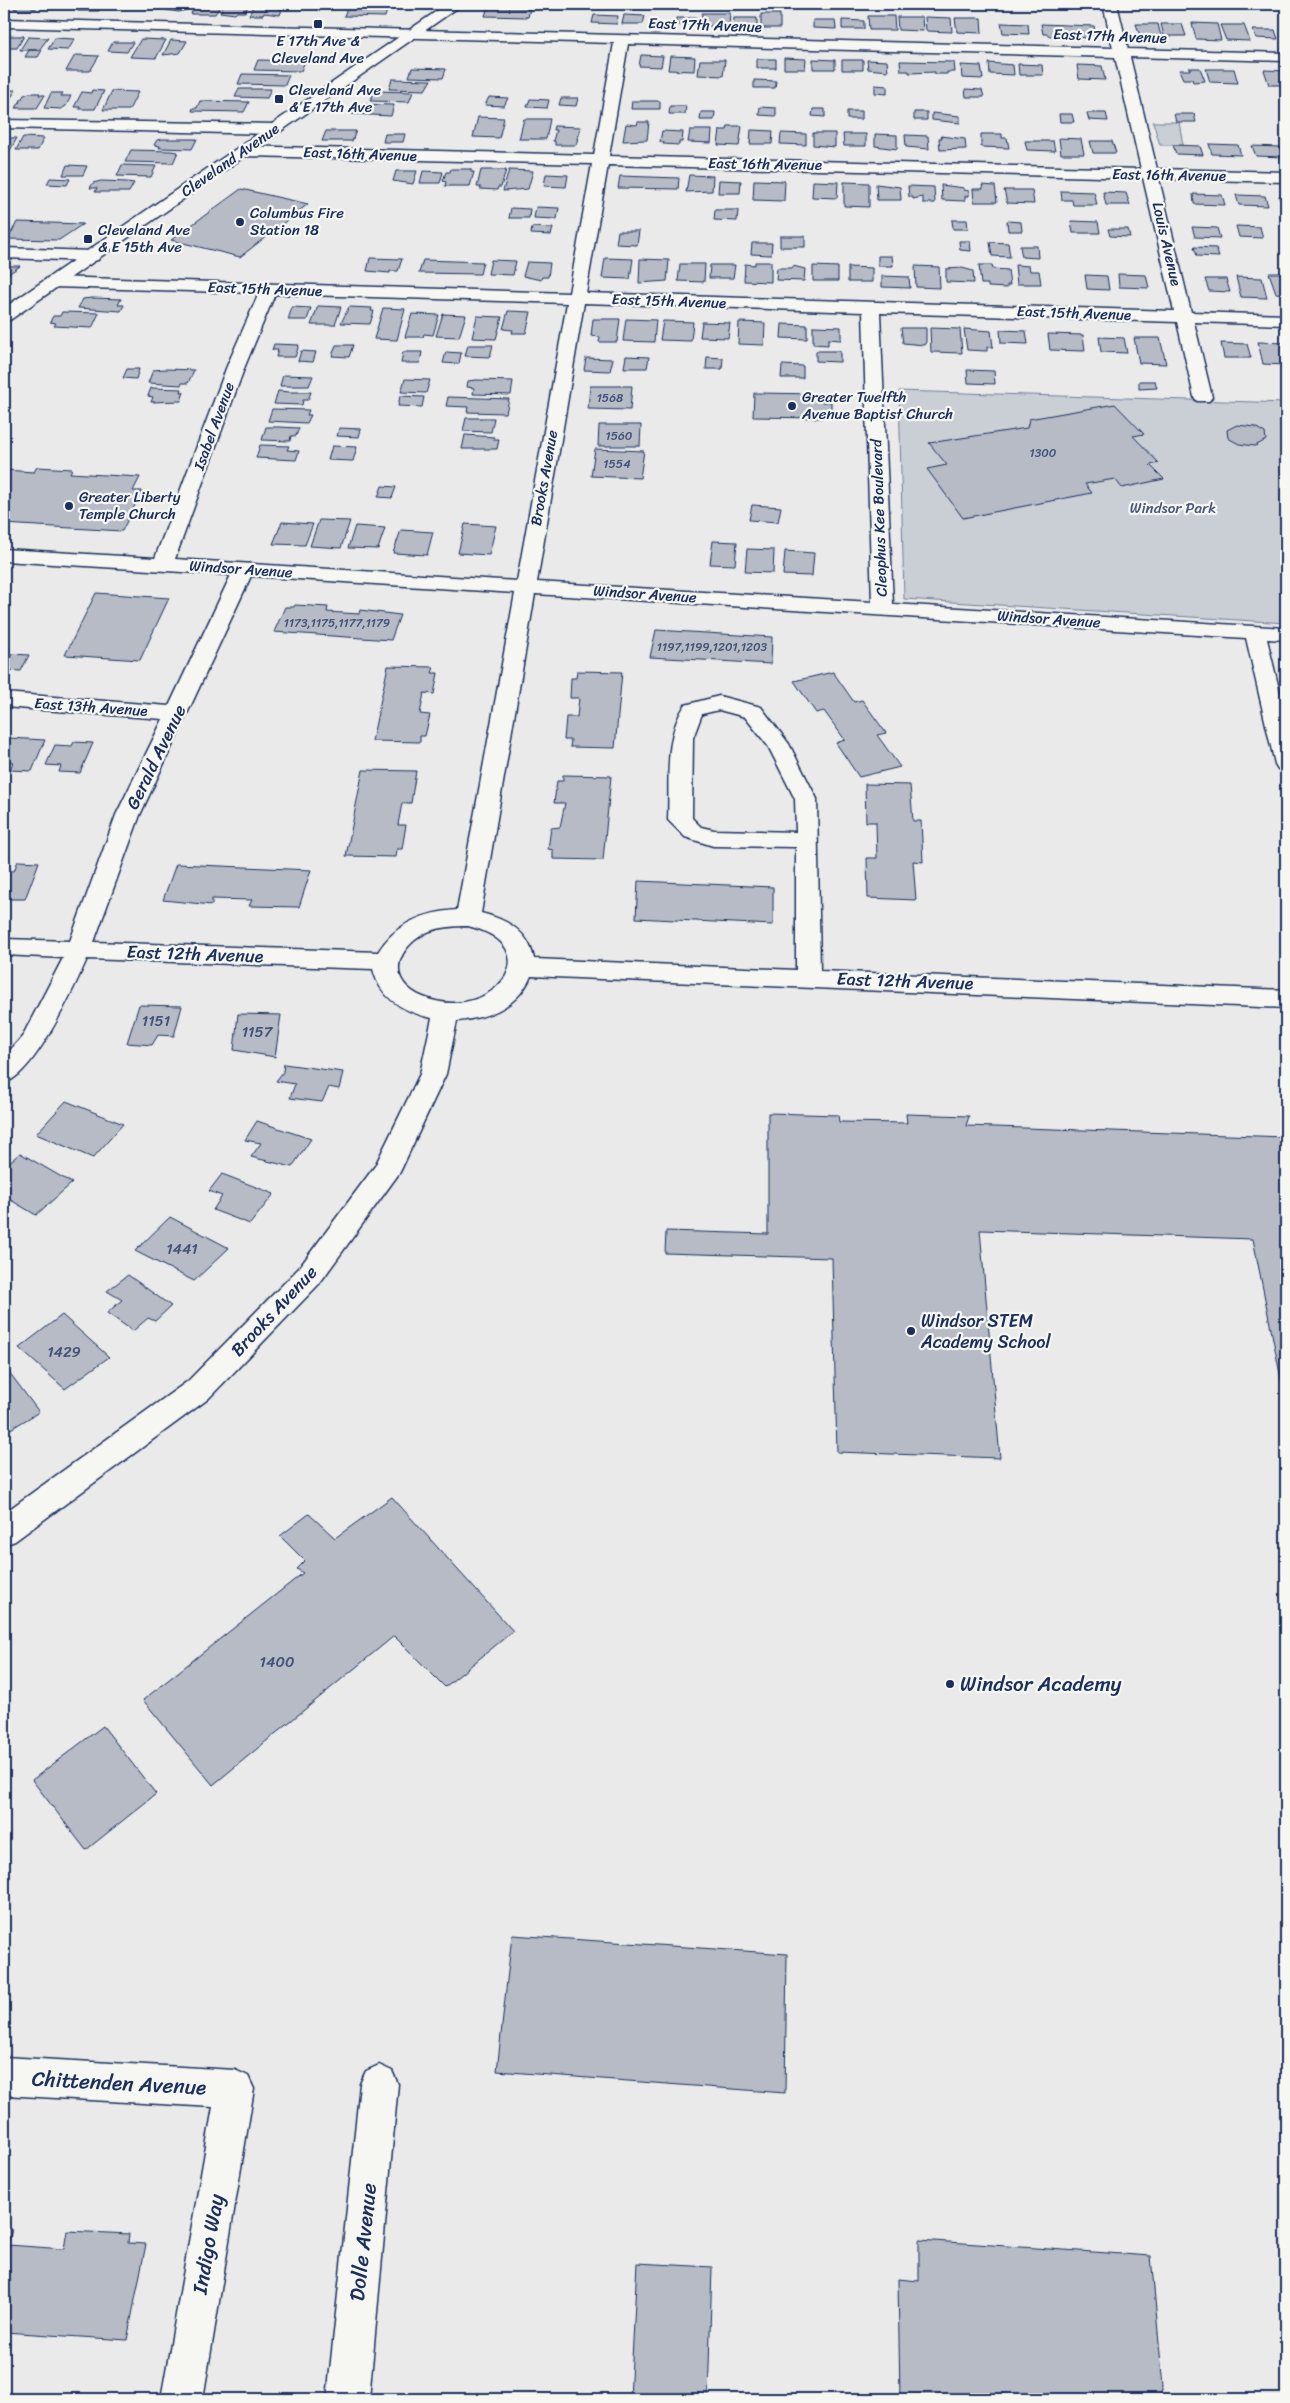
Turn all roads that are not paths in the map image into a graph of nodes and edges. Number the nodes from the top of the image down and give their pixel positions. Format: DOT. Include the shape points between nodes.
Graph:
graph roads {
  1 [pos="456,4"];
  2 [pos="1110,4"];
  3 [pos="59,11"];
  4 [pos="4,23"];
  5 [pos="51,24"];
  6 [pos="413,34"];
  7 [pos="622,39"];
  8 [pos="1121,53"];
  9 [pos="1286,57"];
  10 [pos="4,124"];
  11 [pos="274,129"];
  12 [pos="243,151"];
  13 [pos="600,160"];
  14 [pos="1150,174"];
  15 [pos="1286,178"];
  16 [pos="4,253"];
  17 [pos="92,256"];
  18 [pos="53,282"];
  19 [pos="269,289"];
  20 [pos="576,298"];
  21 [pos="871,307"];
  22 [pos="4,316"];
  23 [pos="1184,317"];
  24 [pos="1286,320"];
  25 [pos="1203,398"];
  26 [pos="4,555"];
  27 [pos="163,564"];
  28 [pos="244,570"];
  29 [pos="526,586"];
  30 [pos="883,609"];
  31 [pos="1255,632"];
  32 [pos="1286,634"];
  33 [pos="4,700"];
  34 [pos="178,713"];
  35 [pos="1286,764"];
  36 [pos="808,840"];
  37 [pos="468,918"];
  38 [pos="4,947"];
  39 [pos="79,949"];
  40 [pos="386,961"];
  41 [pos="523,966"];
  42 [pos="808,977"];
  43 [pos="1286,999"];
  44 [pos="446,1013"];
  45 [pos="4,1074"];
  46 [pos="4,1531"];
  47 [pos="4,2076"];
  48 [pos="379,2084"];
  49 [pos="235,2089"];
  50 [pos="182,2399"];
  51 [pos="348,2399"];
  1 -- 6 [label="street, Cleveland Avenue"];
  2 -- 8 [label="street, Louis Avenue"];
  3 -- 5 [label="street"];
  4 -- 5 [label="street, East 17th Avenue"];
  5 -- 6 [label="street, East 17th Avenue"];
  6 -- 7 [label="street, East 17th Avenue"];
  6 -- 11 [label="street, Cleveland Avenue"];
  7 -- 8 [label="street, East 17th Avenue"];
  7 -- 13 [label="street, Brooks Avenue"];
  8 -- 9 [label="street, East 17th Avenue"];
  8 -- 14 [label="street, Louis Avenue"];
  10 -- 11 [label="street"];
  11 -- 12 [label="street, Cleveland Avenue"];
  12 -- 13 [label="street, East 16th Avenue"];
  12 -- 17 [label="street, Cleveland Avenue"];
  13 -- 14 [label="street, East 16th Avenue"];
  13 -- 20 [label="street, Brooks Avenue"];
  14 -- 15 [label="street, East 16th Avenue"];
  14 -- 23 [label="street, Louis Avenue"];
  16 -- 17 [label="street"];
  17 -- 18 [label="street, Cleveland Avenue"];
  18 -- 19 [label="street, East 15th Avenue"];
  18 -- 22 [label="street, Cleveland Avenue"];
  19 -- 20 [label="street, East 15th Avenue"];
  19 -- 27 [label="street, Isabel Avenue" via="236,366"];
  20 -- 21 [label="street, East 15th Avenue"];
  20 -- 29 [label="street, Brooks Avenue"];
  21 -- 23 [label="street, East 15th Avenue"];
  21 -- 30 [label="street, Cleophus Kee Boulevard"];
  23 -- 24 [label="street, East 15th Avenue"];
  23 -- 25 [label="street, Louis Avenue"];
  26 -- 27 [label="street, Windsor Avenue"];
  27 -- 28 [label="street, Windsor Avenue"];
  28 -- 29 [label="street, Windsor Avenue"];
  28 -- 34 [label="street, Gerald Avenue"];
  29 -- 30 [label="street, Windsor Avenue"];
  29 -- 37 [label="street, Brooks Avenue"];
  30 -- 31 [label="street, Windsor Avenue"];
  31 -- 32 [label="street, Windsor Avenue"];
  31 -- 35 [label="street"];
  33 -- 34 [label="street, East 13th Avenue"];
  34 -- 39 [label="street, Gerald Avenue" via="128,815"];
  36 -- 36 [label="street" via="806,799 778,744 753,712 719,703 693,710 682,738 680,820 694,832 713,838"];
  36 -- 42 [label="street"];
  37 -- 40 [label="street" via="425,924 406,934 393,946"];
  37 -- 41 [label="street" via="494,926 515,940 522,953"];
  38 -- 39 [label="street, East 12th Avenue"];
  39 -- 40 [label="street, East 12th Avenue"];
  39 -- 45 [label="street, Gerald Avenue" via="31,1043"];
  40 -- 44 [label="street" via="387,976 394,990 407,1002 425,1010"];
  41 -- 42 [label="street, East 12th Avenue"];
  41 -- 44 [label="street" via="518,981 506,995 489,1006 468,1012"];
  42 -- 43 [label="street, East 12th Avenue"];
  44 -- 46 [label="street, Brooks Avenue" via="433,1074 386,1172 309,1276 198,1390"];
  47 -- 49 [label="street, Chittenden Avenue"];
  48 -- 51 [label="street, Dolle Avenue"];
  49 -- 50 [label="street, Indigo Way"];
}
